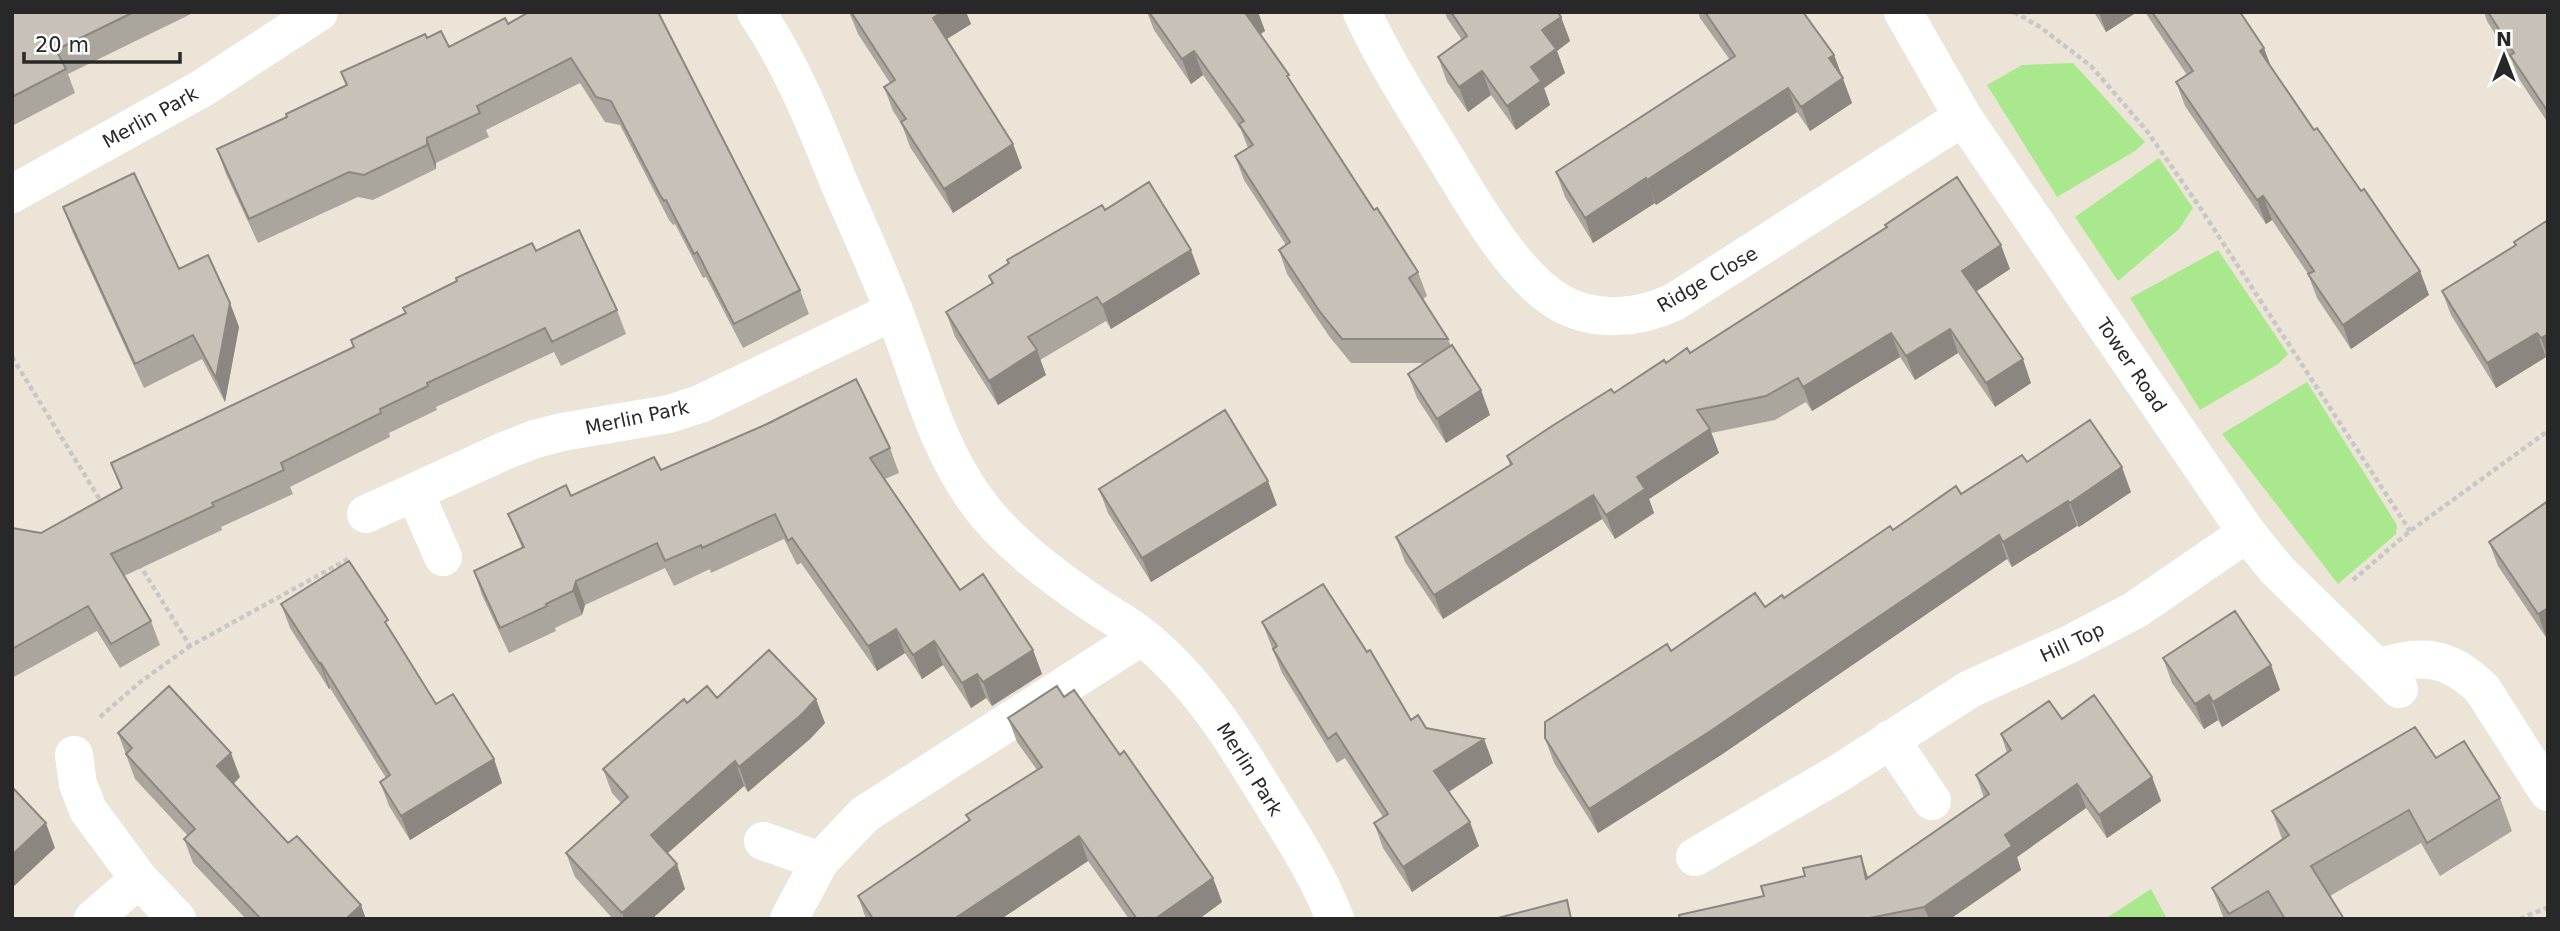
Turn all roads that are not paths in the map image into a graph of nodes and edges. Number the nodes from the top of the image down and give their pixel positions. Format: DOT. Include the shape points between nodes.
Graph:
graph roads {
  1 [pos="319,12"];
  2 [pos="755,12"];
  3 [pos="1362,12"];
  4 [pos="1903,12"];
  5 [pos="1963,117"];
  6 [pos="12,194"];
  7 [pos="894,311"];
  8 [pos="415,494"];
  9 [pos="366,514"];
  10 [pos="2247,533"];
  11 [pos="443,557"];
  12 [pos="1142,636"];
  13 [pos="1890,739"];
  14 [pos="74,755"];
  15 [pos="2548,792"];
  16 [pos="1932,801"];
  17 [pos="763,841"];
  18 [pos="1695,857"];
  19 [pos="820,861"];
  20 [pos="139,879"];
  21 [pos="93,919"];
  22 [pos="177,919"];
  23 [pos="789,919"];
  24 [pos="1335,919"];
  1 -- 6 [label="street, Merlin Park" via="201,89"];
  2 -- 7 [label="street, Merlin Park" via="810,115"];
  3 -- 5 [label="street, Ridge Close" via="1394,74 1517,266 1557,301 1589,314 1645,314 1674,302"];
  4 -- 5 [label="street, Tower Road"];
  5 -- 10 [label="street, Tower Road"];
  7 -- 8 [label="street, Merlin Park" via="699,404 669,414 535,439"];
  7 -- 12 [label="street, Merlin Park" via="935,429 976,500 1038,564"];
  8 -- 9 [label="street, Merlin Park"];
  8 -- 11 [label="street"];
  10 -- 13 [label="street, Hill Top" via="2136,610 1970,689"];
  10 -- 15 [label="street, Tower Road" via="2317,610 2389,678 2405,659 2421,659 2438,661 2472,679"];
  12 -- 19 [label="street" via="865,814"];
  12 -- 24 [label="street, Merlin Park" via="1176,666 1228,731 1304,853"];
  13 -- 16 [label="street"];
  13 -- 18 [label="street, Hill Top"];
  14 -- 20 [label="street" via="88,810"];
  17 -- 19 [label="street"];
  19 -- 23 [label="street"];
  20 -- 21 [label="street"];
  20 -- 22 [label="street"];
}
